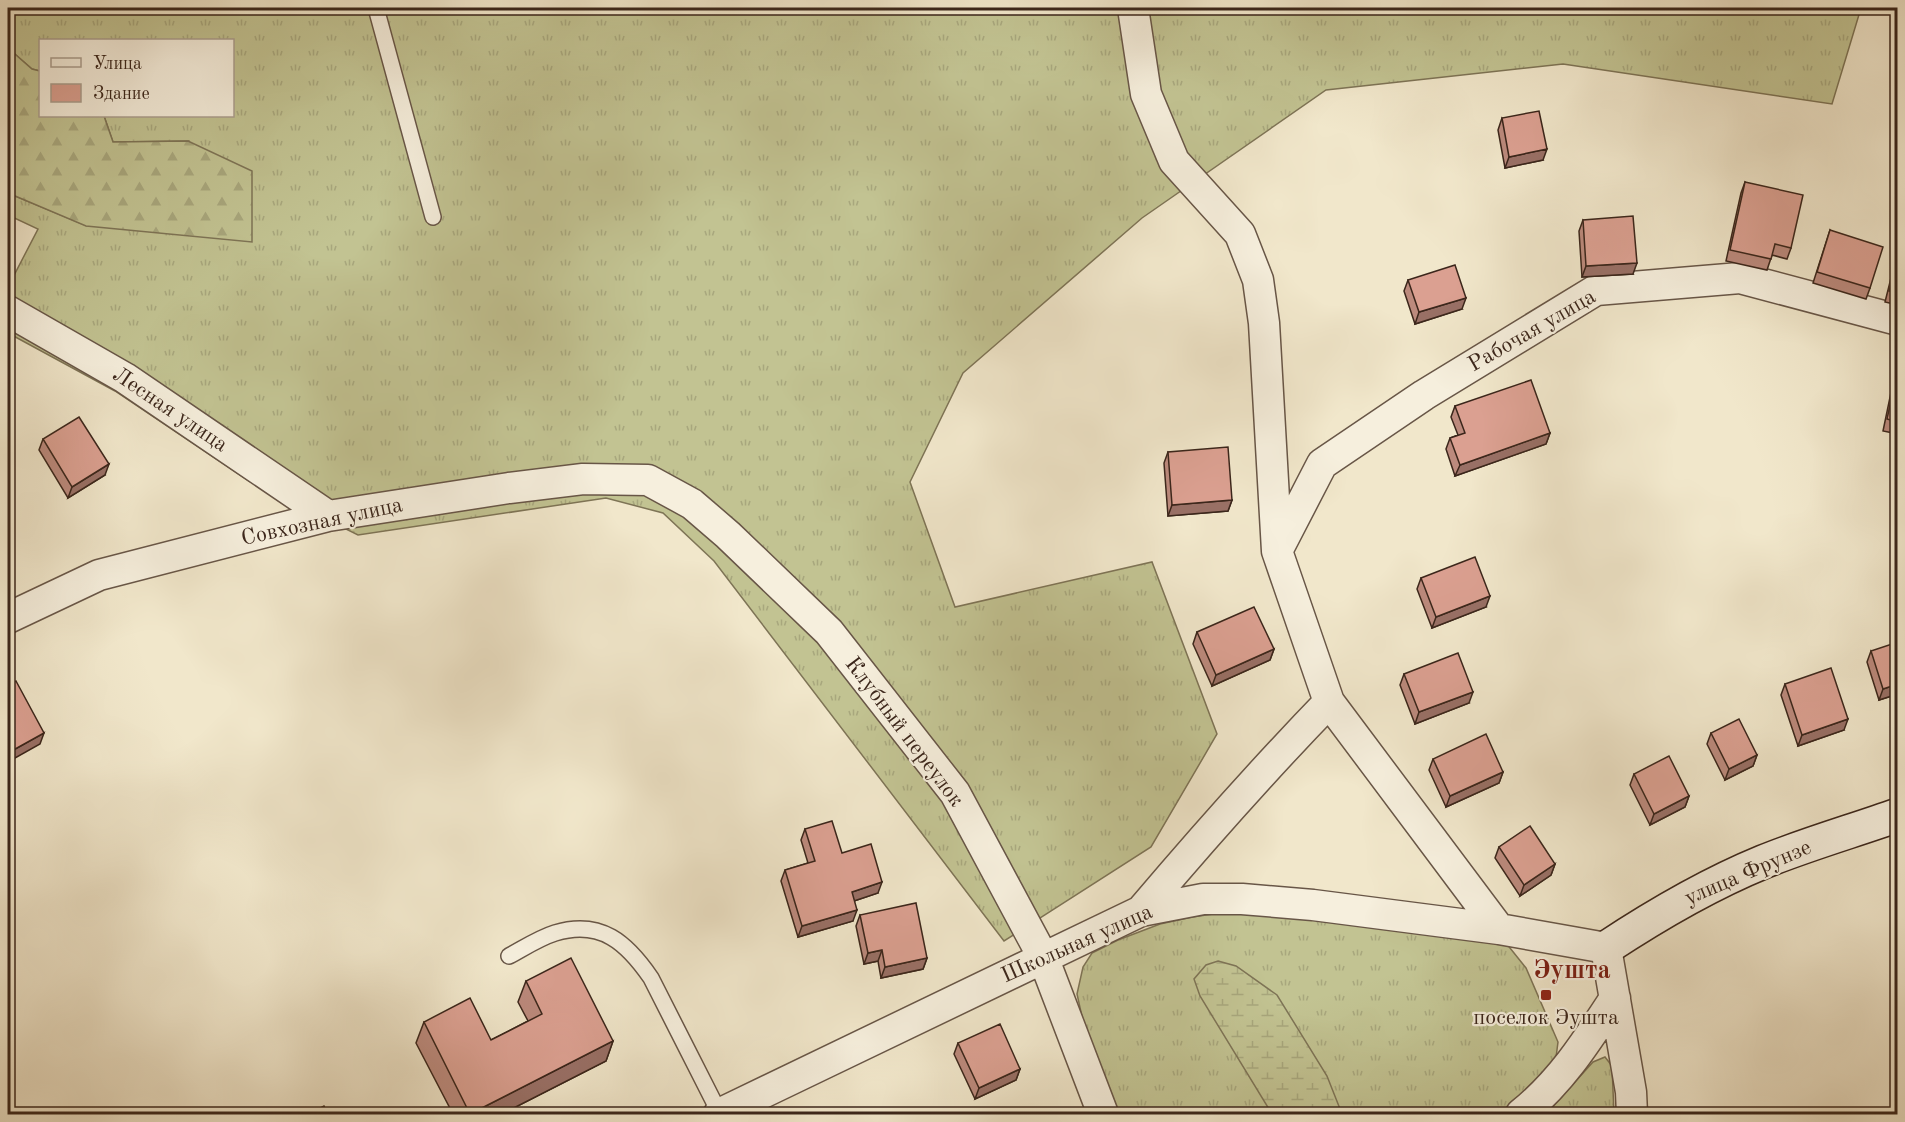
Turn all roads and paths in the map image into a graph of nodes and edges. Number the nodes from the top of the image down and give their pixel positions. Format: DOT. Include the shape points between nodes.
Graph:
graph roads {
  1 [pos="376,8"];
  2 [pos="1133,8"];
  3 [pos="433,217"];
  4 [pos="8,311"];
  5 [pos="1898,320"];
  6 [pos="648,480"];
  7 [pos="328,516"];
  8 [pos="1277,551"];
  9 [pos="8,618"];
  10 [pos="1329,702"];
  11 [pos="1898,815"];
  12 [pos="1141,911"];
  13 [pos="1499,929"];
  14 [pos="1606,948"];
  15 [pos="509,956"];
  16 [pos="1043,957"];
  17 [pos="1615,998"];
  18 [pos="719,1114"];
  19 [pos="1103,1114"];
  20 [pos="1521,1114"];
  21 [pos="1632,1114"];
  1 -- 3 [label="lane"];
  2 -- 8 [label="street" via="1146,94 1174,161 1240,234 1258,280"];
  4 -- 7 [label="street, Лесная улица" via="125,378"];
  5 -- 8 [label="street, Рабочая улица" via="1740,278 1596,290 1424,395 1322,464"];
  6 -- 7 [label="street, Совхозная улица" via="583,479"];
  6 -- 16 [label="street, Клубный переулок" via="692,504 829,632 955,793"];
  7 -- 9 [label="street, Совхозная улица" via="99,575"];
  8 -- 10 [label="street"];
  10 -- 12 [label="street" via="1278,754"];
  10 -- 13 [label="street"];
  11 -- 14 [label="street, улица Фрунзе" via="1763,862 1693,895"];
  12 -- 13 [label="street, Школьная улица" via="1203,899 1242,898"];
  12 -- 16 [label="street, Школьная улица"];
  13 -- 14 [label="street, Школьная улица"];
  14 -- 17 [label="street"];
  15 -- 18 [label="lane" via="554,933 576,929 594,930 621,942 651,978"];
  16 -- 18 [label="street, Школьная улица"];
  16 -- 19 [label="street, Клубный переулок"];
  17 -- 20 [label="street" via="1582,1050 1556,1082"];
  17 -- 21 [label="street"];
}
